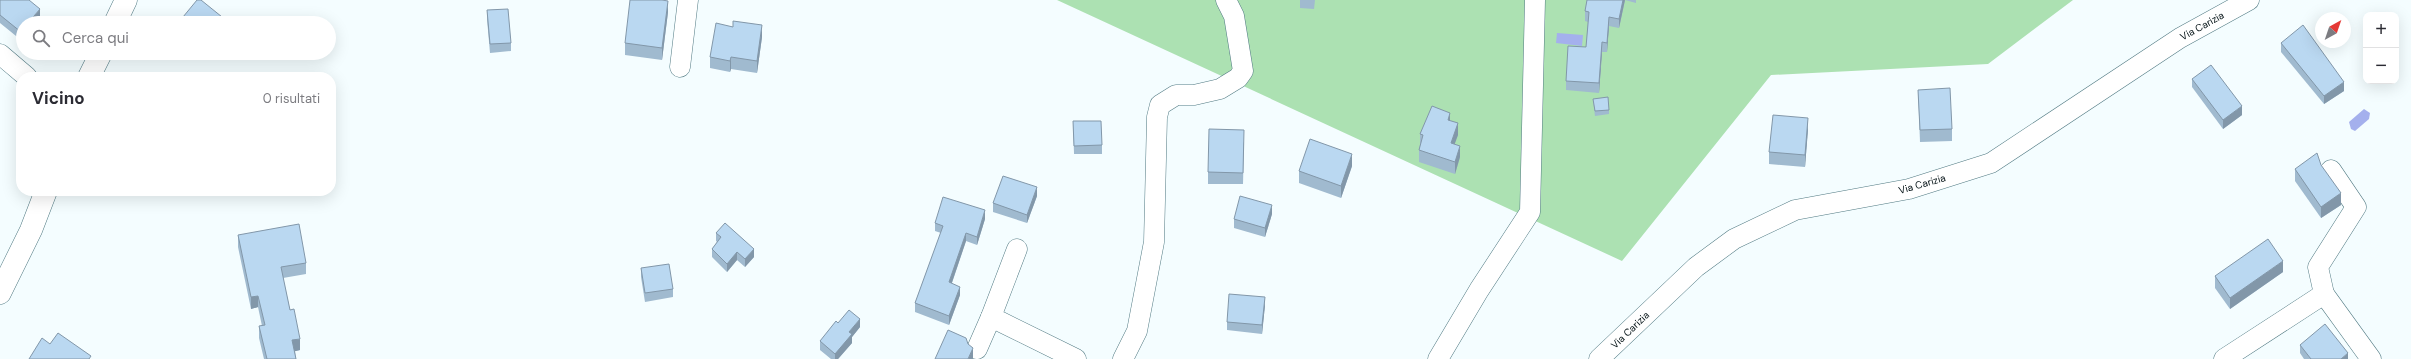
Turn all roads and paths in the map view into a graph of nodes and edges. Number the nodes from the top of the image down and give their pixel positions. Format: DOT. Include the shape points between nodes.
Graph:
graph roads {
  1 [pos="126,0"];
  2 [pos="688,0"];
  3 [pos="1226,0"];
  4 [pos="1535,0"];
  5 [pos="2249,0"];
  6 [pos="118,16"];
  7 [pos="0,54"];
  8 [pos="97,60"];
  9 [pos="680,67"];
  10 [pos="21,72"];
  11 [pos="91,72"];
  12 [pos="2331,170"];
  13 [pos="44,196"];
  14 [pos="1017,249"];
  15 [pos="0,294"];
  16 [pos="2324,294"];
  17 [pos="990,317"];
  18 [pos="977,349"];
  19 [pos="1076,359"];
  20 [pos="1123,359"];
  21 [pos="1438,359"];
  22 [pos="1599,359"];
  23 [pos="2224,359"];
  24 [pos="2371,359"];
  1 -- 6 [label="main road"];
  2 -- 9 [label="street"];
  3 -- 20 [label="street" via="1234,16 1243,71 1238,78 1220,89 1176,95 1160,105 1156,117 1154,242 1137,331"];
  4 -- 21 [label="street" via="1530,212"];
  5 -- 22 [label="street, Via Carizia" via="2180,38 1991,163 1909,189 1795,210 1734,238 1696,267"];
  7 -- 10 [label="street"];
  8 -- 11 [label="main road"];
  12 -- 16 [label="street" via="2356,206 2318,267"];
  13 -- 15 [label="main road" via="32,230"];
  14 -- 17 [label="street"];
  16 -- 23 [label="street"];
  16 -- 24 [label="street"];
  17 -- 18 [label="street"];
  17 -- 19 [label="street"];
}
